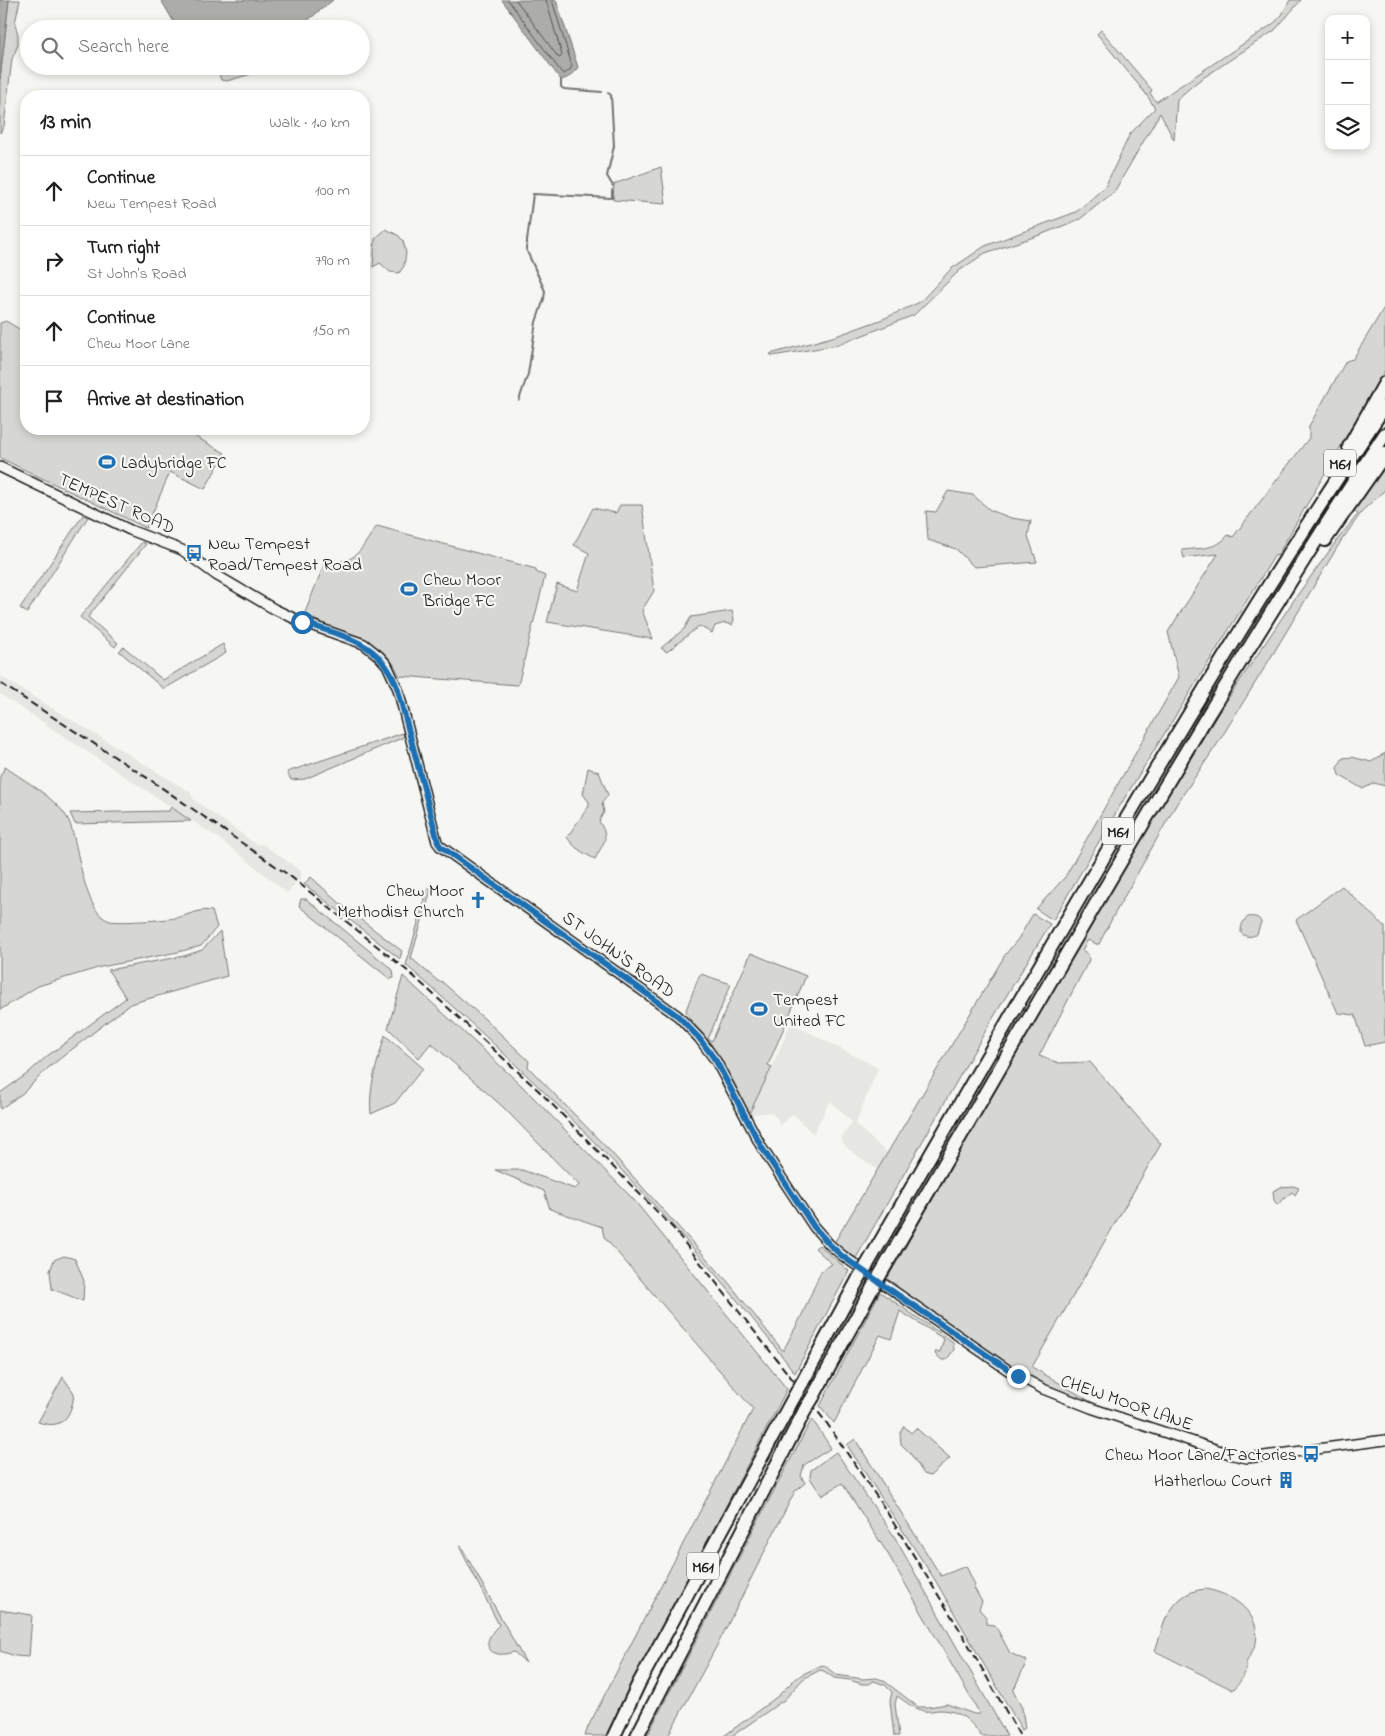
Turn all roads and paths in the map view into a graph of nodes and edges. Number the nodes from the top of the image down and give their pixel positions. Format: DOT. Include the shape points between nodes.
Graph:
graph roads {
  1 [pos="1385,383"];
  2 [pos="1385,406"];
  3 [pos="1385,434"];
  4 [pos="1385,454"];
  5 [pos="0,467"];
  6 [pos="1295,544"];
  7 [pos="1256,637"];
  8 [pos="398,690"];
  9 [pos="879,1287"];
  10 [pos="1385,1440"];
  11 [pos="614,1736"];
  12 [pos="637,1736"];
  1 -- 6 [label="highway, M61"];
  2 -- 6 [label="highway, M61"];
  3 -- 7 [label="highway, M61"];
  4 -- 7 [label="highway, M61"];
  5 -- 8 [label="street, TEMPEST ROAD" via="130,530 182,550 216,575 274,609 364,644 390,669"];
  6 -- 11 [label="highway, M61, bridge" via="1096,867 859,1278"];
  7 -- 9 [label="highway, M61, bridge" via="1113,872 880,1275"];
  8 -- 9 [label="street, ST JOHN'S ROAD" via="440,846 678,1016 716,1061 762,1148 814,1227"];
  9 -- 10 [label="street, CHEW MOOR LANE" via="1043,1389 1233,1455 1247,1458"];
  9 -- 12 [label="highway, M61, bridge" via="805,1410"];
}
